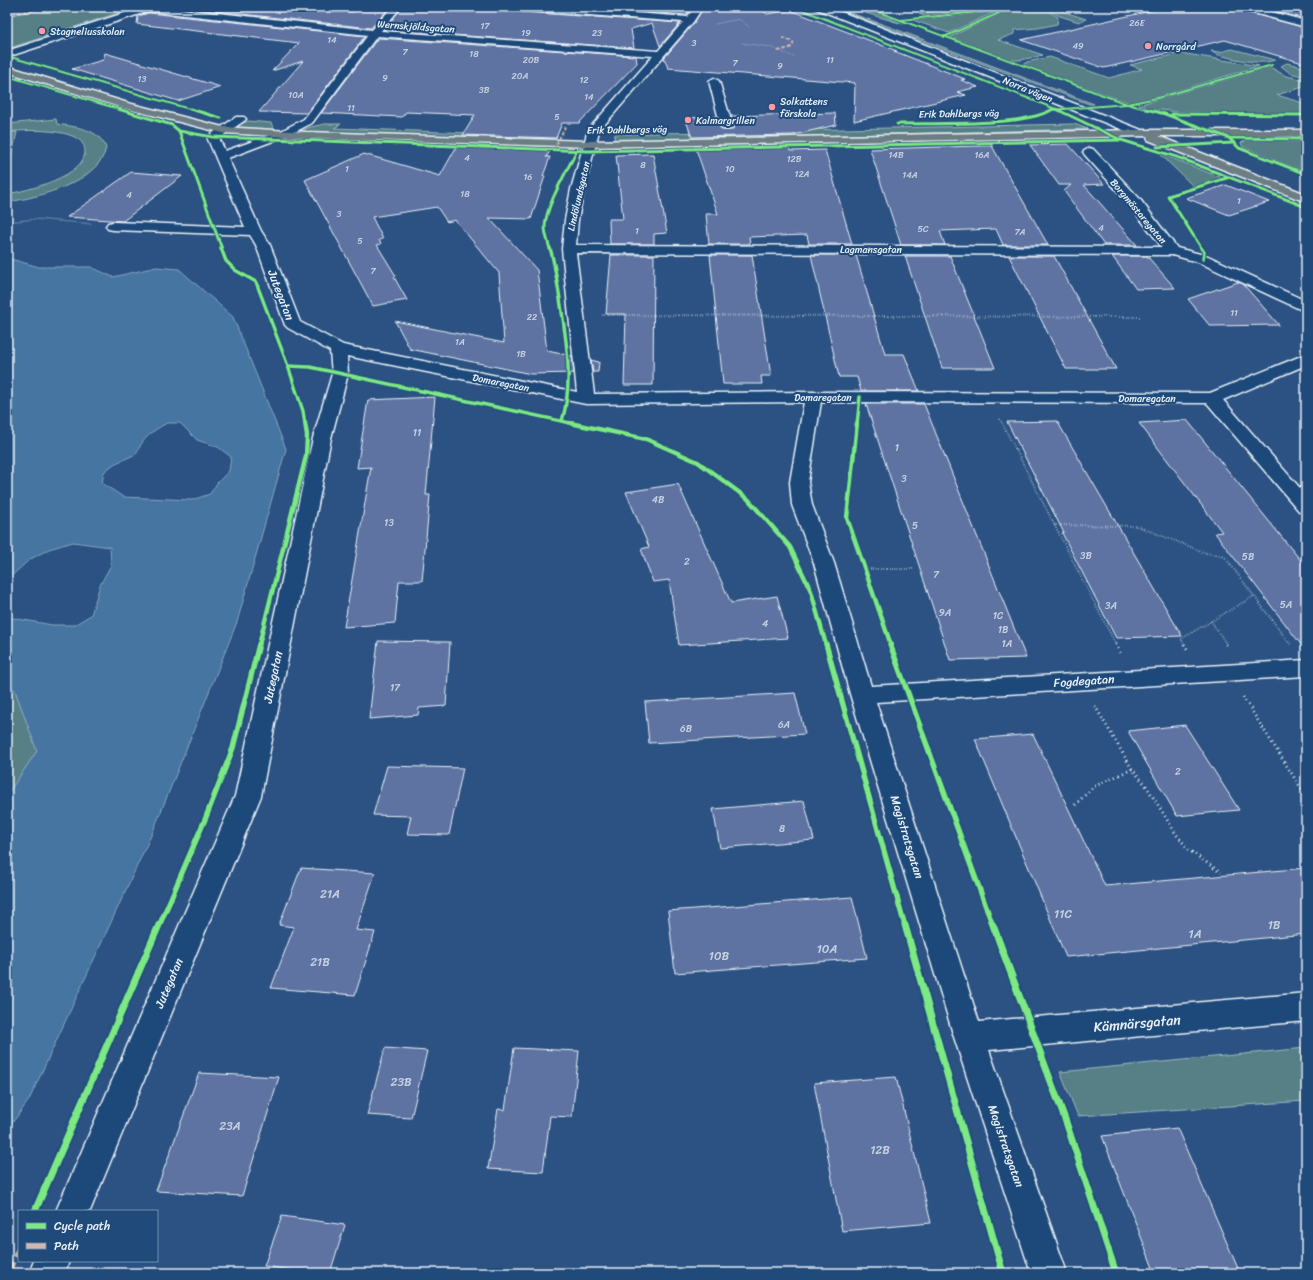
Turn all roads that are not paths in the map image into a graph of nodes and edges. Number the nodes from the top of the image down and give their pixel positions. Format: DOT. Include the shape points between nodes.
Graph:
graph roads {
  1 [pos="397,7"];
  2 [pos="522,7"];
  3 [pos="699,7"];
  4 [pos="816,7"];
  5 [pos="839,7"];
  6 [pos="1242,7"];
  7 [pos="150,8"];
  8 [pos="690,20"];
  9 [pos="1306,24"];
  10 [pos="374,34"];
  11 [pos="7,54"];
  12 [pos="660,54"];
  13 [pos="7,69"];
  14 [pos="714,81"];
  15 [pos="173,117"];
  16 [pos="240,119"];
  17 [pos="255,119"];
  18 [pos="1105,119"];
  19 [pos="285,120"];
  20 [pos="308,121"];
  21 [pos="323,121"];
  22 [pos="1142,121"];
  23 [pos="1306,122"];
  24 [pos="889,124"];
  25 [pos="731,127"];
  26 [pos="712,128"];
  27 [pos="548,129"];
  28 [pos="222,130"];
  29 [pos="594,130"];
  30 [pos="610,130"];
  31 [pos="285,133"];
  32 [pos="1140,133"];
  33 [pos="1177,133"];
  34 [pos="1306,133"];
  35 [pos="590,144"];
  36 [pos="1089,152"];
  37 [pos="221,156"];
  38 [pos="1306,182"];
  39 [pos="1306,198"];
  40 [pos="113,226"];
  41 [pos="254,231"];
  42 [pos="569,249"];
  43 [pos="1172,251"];
  44 [pos="1306,307"];
  45 [pos="338,349"];
  46 [pos="1306,359"];
  47 [pos="812,397"];
  48 [pos="1212,398"];
  49 [pos="586,399"];
  50 [pos="1306,507"];
  51 [pos="1306,668"];
  52 [pos="862,694"];
  53 [pos="1306,1007"];
  54 [pos="969,1036"];
  55 [pos="73,1210"];
  56 [pos="52,1262"];
  57 [pos="47,1273"];
  58 [pos="1049,1273"];
  1 -- 10 [label="street"];
  2 -- 8 [label="street"];
  3 -- 8 [label="street, Lindölundsgatan"];
  4 -- 18 [label="street, Norra vägen"];
  5 -- 22 [label="street, Norra vägen" via="902,28"];
  6 -- 9 [label="street"];
  7 -- 10 [label="street, Wernskjöldsgatan"];
  7 -- 11 [label="street"];
  8 -- 12 [label="street, Lindölundsgatan"];
  10 -- 12 [label="street, Wernskjöldsgatan"];
  10 -- 20 [label="street"];
  12 -- 29 [label="street, Lindölundsgatan"];
  13 -- 15 [label="main road" via="124,105"];
  14 -- 25 [label="street"];
  15 -- 16 [label="main road"];
  15 -- 28 [label="main road, Erik Dahlbergs väg"];
  16 -- 17 [label="main road"];
  16 -- 28 [label="street"];
  18 -- 22 [label="main road, Erik Dahlbergs väg"];
  18 -- 24 [label="main road, Erik Dahlbergs väg"];
  18 -- 32 [label="street, Norra vägen"];
  19 -- 20 [label="main road"];
  20 -- 21 [label="main road"];
  20 -- 31 [label="street"];
  22 -- 23 [label="main road, Erik Dahlbergs väg"];
  22 -- 33 [label="main road, Norra vägen"];
  25 -- 26 [label="main road"];
  27 -- 29 [label="main road, Erik Dahlbergs väg"];
  28 -- 31 [label="main road, Erik Dahlbergs väg"];
  28 -- 37 [label="street, Jutegatan" via="213,138"];
  29 -- 30 [label="main road, Erik Dahlbergs väg"];
  29 -- 35 [label="street, Lindölundsgatan"];
  31 -- 35 [label="main road, Erik Dahlbergs väg"];
  31 -- 37 [label="street"];
  32 -- 33 [label="main road, Erik Dahlbergs väg"];
  32 -- 35 [label="main road, Erik Dahlbergs väg"];
  32 -- 39 [label="main road, Norra vägen"];
  33 -- 34 [label="main road, Erik Dahlbergs väg"];
  33 -- 38 [label="main road, Norra vägen"];
  35 -- 42 [label="street, Lindölundsgatan" via="569,231"];
  36 -- 43 [label="street, Borgmästaregatan" via="1134,201"];
  37 -- 41 [label="street, Jutegatan"];
  40 -- 41 [label="street"];
  41 -- 45 [label="street, Jutegatan" via="263,246 293,325"];
  42 -- 43 [label="street, Lagmansgatan"];
  42 -- 49 [label="street, Lindölundsgatan"];
  43 -- 44 [label="street, Borgmästaregatan" via="1203,259"];
  45 -- 49 [label="street, Domaregatan"];
  45 -- 55 [label="street, Jutegatan" via="340,374 322,438 248,796"];
  46 -- 48 [label="street, Domaregatan"];
  47 -- 48 [label="street, Domaregatan"];
  47 -- 49 [label="street, Domaregatan"];
  47 -- 52 [label="street, Magistratsgatan" via="799,482 802,505 824,563"];
  48 -- 50 [label="street"];
  51 -- 52 [label="street, Fogdegatan"];
  52 -- 54 [label="street, Magistratsgatan"];
  53 -- 54 [label="street, Kämnärsgatan"];
  54 -- 58 [label="street, Magistratsgatan"];
  56 -- 57 [label="street"];
}
